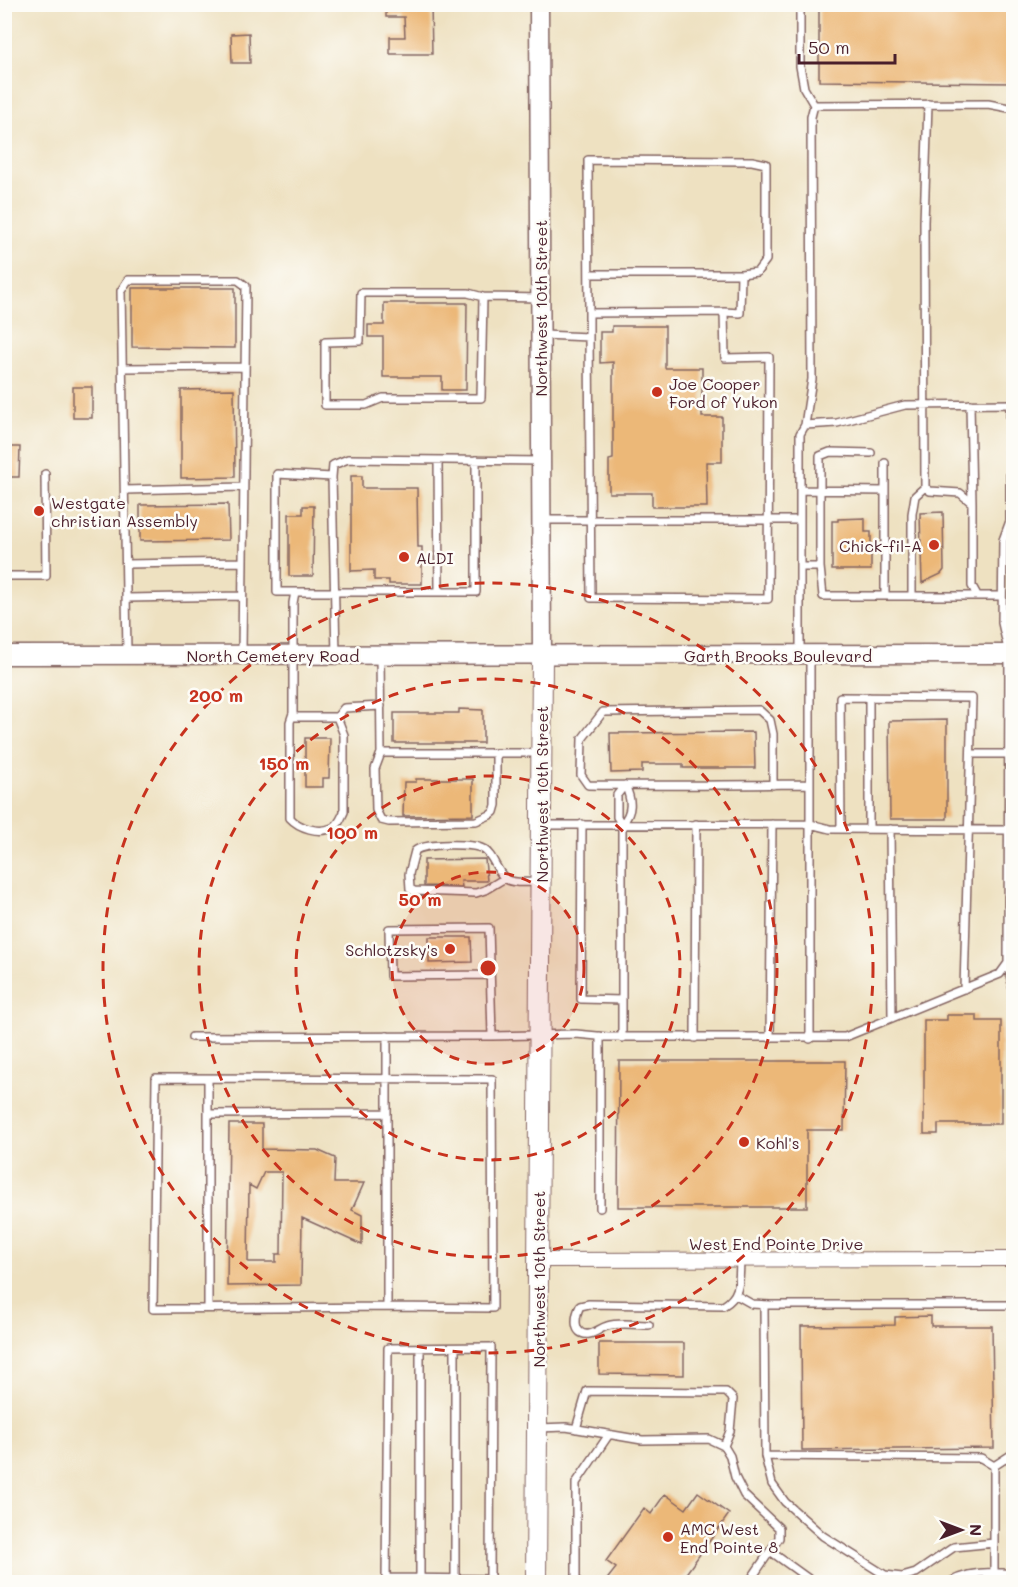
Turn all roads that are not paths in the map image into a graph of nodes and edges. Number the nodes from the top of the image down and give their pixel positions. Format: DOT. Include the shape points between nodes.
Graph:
graph roads {
  1 [pos="539,4"];
  2 [pos="800,4"];
  3 [pos="928,104"];
  4 [pos="814,105"];
  5 [pos="1014,109"];
  6 [pos="589,274"];
  7 [pos="741,274"];
  8 [pos="483,297"];
  9 [pos="540,298"];
  10 [pos="724,312"];
  11 [pos="589,314"];
  12 [pos="540,334"];
  13 [pos="589,337"];
  14 [pos="245,367"];
  15 [pos="123,368"];
  16 [pos="970,404"];
  17 [pos="1012,404"];
  18 [pos="925,405"];
  19 [pos="805,425"];
  20 [pos="871,453"];
  21 [pos="438,460"];
  22 [pos="476,460"];
  23 [pos="541,461"];
  24 [pos="885,463"];
  25 [pos="45,474"];
  26 [pos="332,477"];
  27 [pos="243,487"];
  28 [pos="925,487"];
  29 [pos="125,490"];
  30 [pos="800,490"];
  31 [pos="820,490"];
  32 [pos="884,491"];
  33 [pos="972,503"];
  34 [pos="542,520"];
  35 [pos="592,520"];
  36 [pos="768,520"];
  37 [pos="800,520"];
  38 [pos="1012,523"];
  39 [pos="243,562"];
  40 [pos="126,564"];
  41 [pos="800,567"];
  42 [pos="820,567"];
  43 [pos="4,576"];
  44 [pos="295,592"];
  45 [pos="440,592"];
  46 [pos="334,593"];
  47 [pos="885,595"];
  48 [pos="912,595"];
  49 [pos="976,595"];
  50 [pos="242,596"];
  51 [pos="1002,596"];
  52 [pos="126,598"];
  53 [pos="1012,651"];
  54 [pos="805,655"];
  55 [pos="4,656"];
  56 [pos="127,656"];
  57 [pos="242,656"];
  58 [pos="293,656"];
  59 [pos="336,656"];
  60 [pos="380,656"];
  61 [pos="542,656"];
  62 [pos="869,697"];
  63 [pos="381,706"];
  64 [pos="292,717"];
  65 [pos="337,717"];
  66 [pos="1011,738"];
  67 [pos="381,753"];
  68 [pos="496,753"];
  69 [pos="542,753"];
  70 [pos="971,754"];
  71 [pos="1009,754"];
  72 [pos="773,784"];
  73 [pos="810,784"];
  74 [pos="624,785"];
  75 [pos="696,824"];
  76 [pos="772,824"];
  77 [pos="810,824"];
  78 [pos="541,825"];
  79 [pos="582,825"];
  80 [pos="622,825"];
  81 [pos="841,829"];
  82 [pos="869,829"];
  83 [pos="890,829"];
  84 [pos="970,830"];
  85 [pos="1011,830"];
  86 [pos="505,878"];
  87 [pos="541,882"];
  88 [pos="1011,963"];
  89 [pos="490,975"];
  90 [pos="964,989"];
  91 [pos="1014,995"];
  92 [pos="622,1000"];
  93 [pos="892,1018"];
  94 [pos="540,1035"];
  95 [pos="387,1036"];
  96 [pos="492,1036"];
  97 [pos="600,1036"];
  98 [pos="192,1037"];
  99 [pos="622,1038"];
  100 [pos="695,1038"];
  101 [pos="770,1038"];
  102 [pos="810,1039"];
  103 [pos="208,1078"];
  104 [pos="387,1078"];
  105 [pos="387,1113"];
  106 [pos="208,1114"];
  107 [pos="600,1208"];
  108 [pos="740,1259"];
  109 [pos="1014,1259"];
  110 [pos="538,1260"];
  111 [pos="736,1294"];
  112 [pos="764,1305"];
  113 [pos="1014,1305"];
  114 [pos="387,1307"];
  115 [pos="208,1308"];
  116 [pos="650,1325"];
  117 [pos="420,1348"];
  118 [pos="455,1348"];
  119 [pos="537,1428"];
  120 [pos="576,1430"];
  121 [pos="608,1436"];
  122 [pos="724,1446"];
  123 [pos="1014,1453"];
  124 [pos="765,1456"];
  125 [pos="994,1466"];
  126 [pos="994,1543"];
  127 [pos="770,1551"];
  128 [pos="994,1571"];
  129 [pos="1014,1574"];
  130 [pos="420,1578"];
  131 [pos="455,1579"];
  132 [pos="386,1580"];
  133 [pos="536,1582"];
  134 [pos="576,1582"];
  135 [pos="749,1582"];
  136 [pos="813,1582"];
  137 [pos="950,1582"];
  1 -- 9 [label="street, Northwest 10th Street"];
  2 -- 4 [label="lane" via="800,66 804,88"];
  3 -- 4 [label="lane"];
  3 -- 5 [label="lane" via="988,104"];
  3 -- 18 [label="lane"];
  4 -- 19 [label="lane" via="812,379"];
  6 -- 7 [label="lane"];
  6 -- 7 [label="lane" via="588,160 766,164 766,260 757,272"];
  6 -- 11 [label="lane"];
  7 -- 10 [label="lane" via="740,313"];
  8 -- 8 [label="lane" via="468,293 361,293 360,341 325,342 325,405 366,405 383,398 482,398"];
  8 -- 9 [label="lane"];
  9 -- 12 [label="street, Northwest 10th Street"];
  10 -- 11 [label="lane"];
  10 -- 36 [label="lane" via="725,358 769,357"];
  11 -- 13 [label="lane"];
  12 -- 13 [label="lane"];
  12 -- 23 [label="street, Northwest 10th Street"];
  13 -- 35 [label="lane"];
  14 -- 15 [label="lane"];
  14 -- 15 [label="lane" via="246,286 238,280 128,280 121,291"];
  14 -- 27 [label="lane"];
  15 -- 29 [label="lane"];
  16 -- 17 [label="lane"];
  16 -- 18 [label="lane"];
  16 -- 33 [label="lane"];
  17 -- 38 [label="lane"];
  18 -- 19 [label="lane" via="905,405 837,423"];
  18 -- 28 [label="lane"];
  19 -- 30 [label="lane" via="800,434"];
  20 -- 31 [label="lane" via="830,452 820,456"];
  21 -- 22 [label="lane"];
  21 -- 26 [label="lane" via="348,459 333,465"];
  21 -- 45 [label="lane"];
  22 -- 23 [label="lane"];
  22 -- 45 [label="lane" via="476,592"];
  23 -- 34 [label="street, Northwest 10th Street"];
  24 -- 32 [label="lane"];
  25 -- 43 [label="lane" via="46,576"];
  26 -- 44 [label="lane" via="278,474 277,592"];
  26 -- 46 [label="lane"];
  27 -- 29 [label="lane"];
  27 -- 39 [label="lane"];
  28 -- 33 [label="lane" via="960,494"];
  28 -- 48 [label="lane" via="915,496 912,514"];
  29 -- 40 [label="lane"];
  30 -- 31 [label="lane"];
  30 -- 37 [label="lane"];
  31 -- 32 [label="lane"];
  31 -- 42 [label="lane"];
  32 -- 47 [label="lane"];
  33 -- 49 [label="lane" via="972,586"];
  34 -- 35 [label="lane"];
  34 -- 61 [label="street, Northwest 10th Street"];
  35 -- 36 [label="lane"];
  35 -- 36 [label="lane" via="591,598 768,599"];
  36 -- 37 [label="lane"];
  37 -- 41 [label="lane"];
  38 -- 51 [label="lane" via="1003,540"];
  39 -- 40 [label="lane"];
  39 -- 50 [label="lane"];
  40 -- 52 [label="lane"];
  41 -- 42 [label="lane"];
  41 -- 54 [label="lane"];
  42 -- 47 [label="lane" via="823,596"];
  44 -- 46 [label="lane"];
  44 -- 58 [label="lane"];
  45 -- 46 [label="lane"];
  46 -- 59 [label="lane"];
  47 -- 48 [label="lane"];
  48 -- 49 [label="lane"];
  49 -- 51 [label="lane"];
  50 -- 52 [label="lane"];
  50 -- 57 [label="lane"];
  51 -- 53 [label="lane" via="1002,623"];
  52 -- 56 [label="lane"];
  53 -- 54 [label="street, Garth Brooks Boulevard"];
  53 -- 66 [label="lane"];
  54 -- 61 [label="street, Garth Brooks Boulevard"];
  54 -- 73 [label="lane"];
  55 -- 56 [label="street, North Cemetery Road"];
  56 -- 57 [label="street, North Cemetery Road"];
  57 -- 58 [label="street, North Cemetery Road"];
  58 -- 59 [label="street, North Cemetery Road"];
  58 -- 64 [label="lane"];
  59 -- 60 [label="street, North Cemetery Road"];
  60 -- 61 [label="street, North Cemetery Road"];
  60 -- 63 [label="lane"];
  61 -- 69 [label="main road, Northwest 10th Street"];
  62 -- 70 [label="lane" via="972,698"];
  62 -- 81 [label="lane" via="840,697"];
  62 -- 82 [label="lane"];
  63 -- 65 [label="lane" via="344,708"];
  63 -- 67 [label="lane"];
  64 -- 65 [label="lane"];
  64 -- 65 [label="lane" via="290,818 303,828 315,829 332,828 344,812 344,735"];
  66 -- 71 [label="lane"];
  67 -- 68 [label="lane"];
  67 -- 68 [label="lane" via="375,769 379,818 385,822 471,822 495,810"];
  68 -- 69 [label="lane"];
  69 -- 78 [label="main road, Northwest 10th Street"];
  70 -- 71 [label="lane"];
  70 -- 84 [label="lane"];
  71 -- 85 [label="lane"];
  72 -- 73 [label="lane"];
  72 -- 74 [label="lane"];
  72 -- 74 [label="lane" via="773,734 770,720 759,711 603,712 582,740 581,775 588,785"];
  73 -- 77 [label="lane"];
  74 -- 80 [label="lane" via="617,795 617,817"];
  74 -- 80 [label="lane" via="630,795 630,815"];
  75 -- 76 [label="lane"];
  75 -- 80 [label="lane"];
  75 -- 100 [label="lane"];
  76 -- 77 [label="lane"];
  76 -- 101 [label="lane"];
  77 -- 81 [label="lane"];
  77 -- 102 [label="lane"];
  78 -- 79 [label="lane"];
  78 -- 87 [label="main road, Northwest 10th Street"];
  79 -- 80 [label="lane"];
  79 -- 92 [label="lane" via="580,999"];
  80 -- 92 [label="lane"];
  81 -- 82 [label="lane"];
  82 -- 83 [label="lane"];
  83 -- 84 [label="lane"];
  83 -- 93 [label="lane"];
  84 -- 85 [label="lane"];
  84 -- 90 [label="lane"];
  85 -- 88 [label="lane"];
  86 -- 86 [label="lane" via="484,849 430,845 415,850 408,881 414,891 476,893"];
  86 -- 87 [label="lane"];
  87 -- 94 [label="main road, Northwest 10th Street"];
  88 -- 90 [label="lane" via="1000,974"];
  88 -- 91 [label="lane"];
  89 -- 89 [label="lane" via="489,928 390,929 390,976"];
  89 -- 96 [label="lane"];
  90 -- 93 [label="lane"];
  92 -- 99 [label="lane"];
  93 -- 102 [label="lane" via="845,1037"];
  94 -- 96 [label="lane"];
  94 -- 97 [label="lane"];
  94 -- 110 [label="main road, Northwest 10th Street"];
  95 -- 96 [label="lane"];
  95 -- 98 [label="lane"];
  95 -- 104 [label="lane"];
  97 -- 99 [label="lane"];
  97 -- 107 [label="lane"];
  99 -- 100 [label="lane"];
  100 -- 101 [label="lane"];
  101 -- 102 [label="lane"];
  103 -- 104 [label="lane"];
  103 -- 106 [label="lane"];
  103 -- 115 [label="lane" via="156,1078 153,1309"];
  104 -- 105 [label="lane"];
  104 -- 114 [label="lane" via="492,1078 493,1308"];
  105 -- 106 [label="lane"];
  105 -- 114 [label="lane"];
  106 -- 115 [label="lane"];
  108 -- 109 [label="street, West End Pointe Drive"];
  108 -- 110 [label="street, West End Pointe Drive"];
  108 -- 111 [label="lane"];
  110 -- 119 [label="main road, Northwest 10th Street"];
  111 -- 112 [label="lane" via="752,1304"];
  111 -- 116 [label="lane" via="723,1306 589,1304 580,1306 575,1321 584,1334 608,1325"];
  112 -- 113 [label="lane"];
  112 -- 124 [label="lane"];
  114 -- 115 [label="lane"];
  117 -- 118 [label="lane"];
  117 -- 130 [label="lane"];
  117 -- 132 [label="lane" via="388,1348"];
  118 -- 131 [label="lane"];
  118 -- 131 [label="lane" via="491,1347 490,1579"];
  119 -- 120 [label="lane"];
  119 -- 133 [label="main road, Northwest 10th Street"];
  120 -- 121 [label="lane"];
  120 -- 122 [label="lane" via="587,1391 726,1392 733,1400 730,1431"];
  121 -- 122 [label="lane" via="709,1439"];
  121 -- 134 [label="lane" via="576,1483"];
  122 -- 127 [label="lane" via="744,1495 780,1528 779,1538"];
  123 -- 125 [label="lane"];
  124 -- 125 [label="lane" via="981,1458"];
  124 -- 126 [label="lane" via="772,1484 785,1502 823,1536 885,1575 902,1577 916,1573 954,1547"];
  125 -- 126 [label="lane"];
  126 -- 128 [label="lane"];
  127 -- 135 [label="lane"];
  127 -- 136 [label="lane"];
  128 -- 129 [label="lane"];
  128 -- 137 [label="lane"];
  130 -- 131 [label="lane"];
  130 -- 132 [label="lane"];
}
